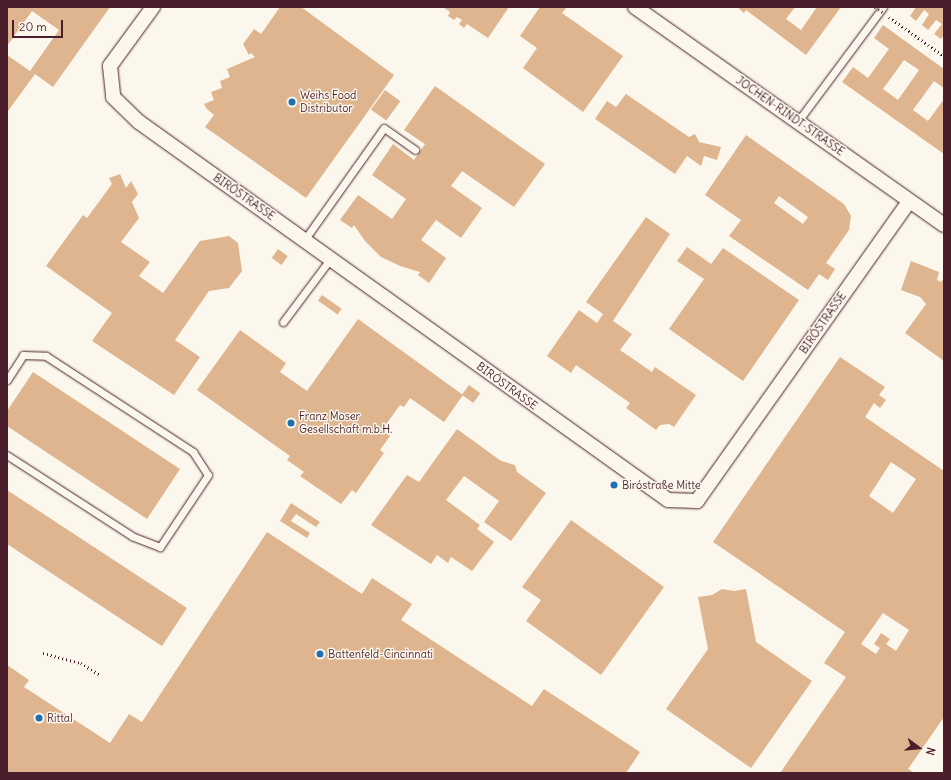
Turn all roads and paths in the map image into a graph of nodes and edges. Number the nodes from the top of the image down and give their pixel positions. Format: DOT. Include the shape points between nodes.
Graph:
graph roads {
  1 [pos="153,7"];
  2 [pos="635,7"];
  3 [pos="875,7"];
  4 [pos="884,10"];
  5 [pos="889,16"];
  6 [pos="944,56"];
  7 [pos="798,121"];
  8 [pos="415,150"];
  9 [pos="909,202"];
  10 [pos="944,225"];
  11 [pos="305,240"];
  12 [pos="331,258"];
  13 [pos="283,322"];
  14 [pos="7,380"];
  15 [pos="7,455"];
  16 [pos="43,653"];
  17 [pos="100,675"];
  1 -- 11 [label="street, BIRÓSTRASSE" via="110,66 113,97 139,122"];
  2 -- 7 [label="street, JOCHEN-RINDT-STRASSE"];
  3 -- 4 [label="path, bridge"];
  4 -- 7 [label="lane"];
  5 -- 6 [label="path"];
  7 -- 9 [label="street, JOCHEN-RINDT-STRASSE"];
  8 -- 11 [label="lane" via="384,128"];
  9 -- 10 [label="street, JOCHEN-RINDT-STRASSE"];
  9 -- 12 [label="street, BIRÓSTRASSE" via="697,500 668,500"];
  11 -- 12 [label="street, BIRÓSTRASSE"];
  12 -- 13 [label="lane"];
  14 -- 15 [label="lane" via="23,355 46,356 193,452 208,475 160,547 132,536"];
  16 -- 17 [label="path" via="81,663"];
}
